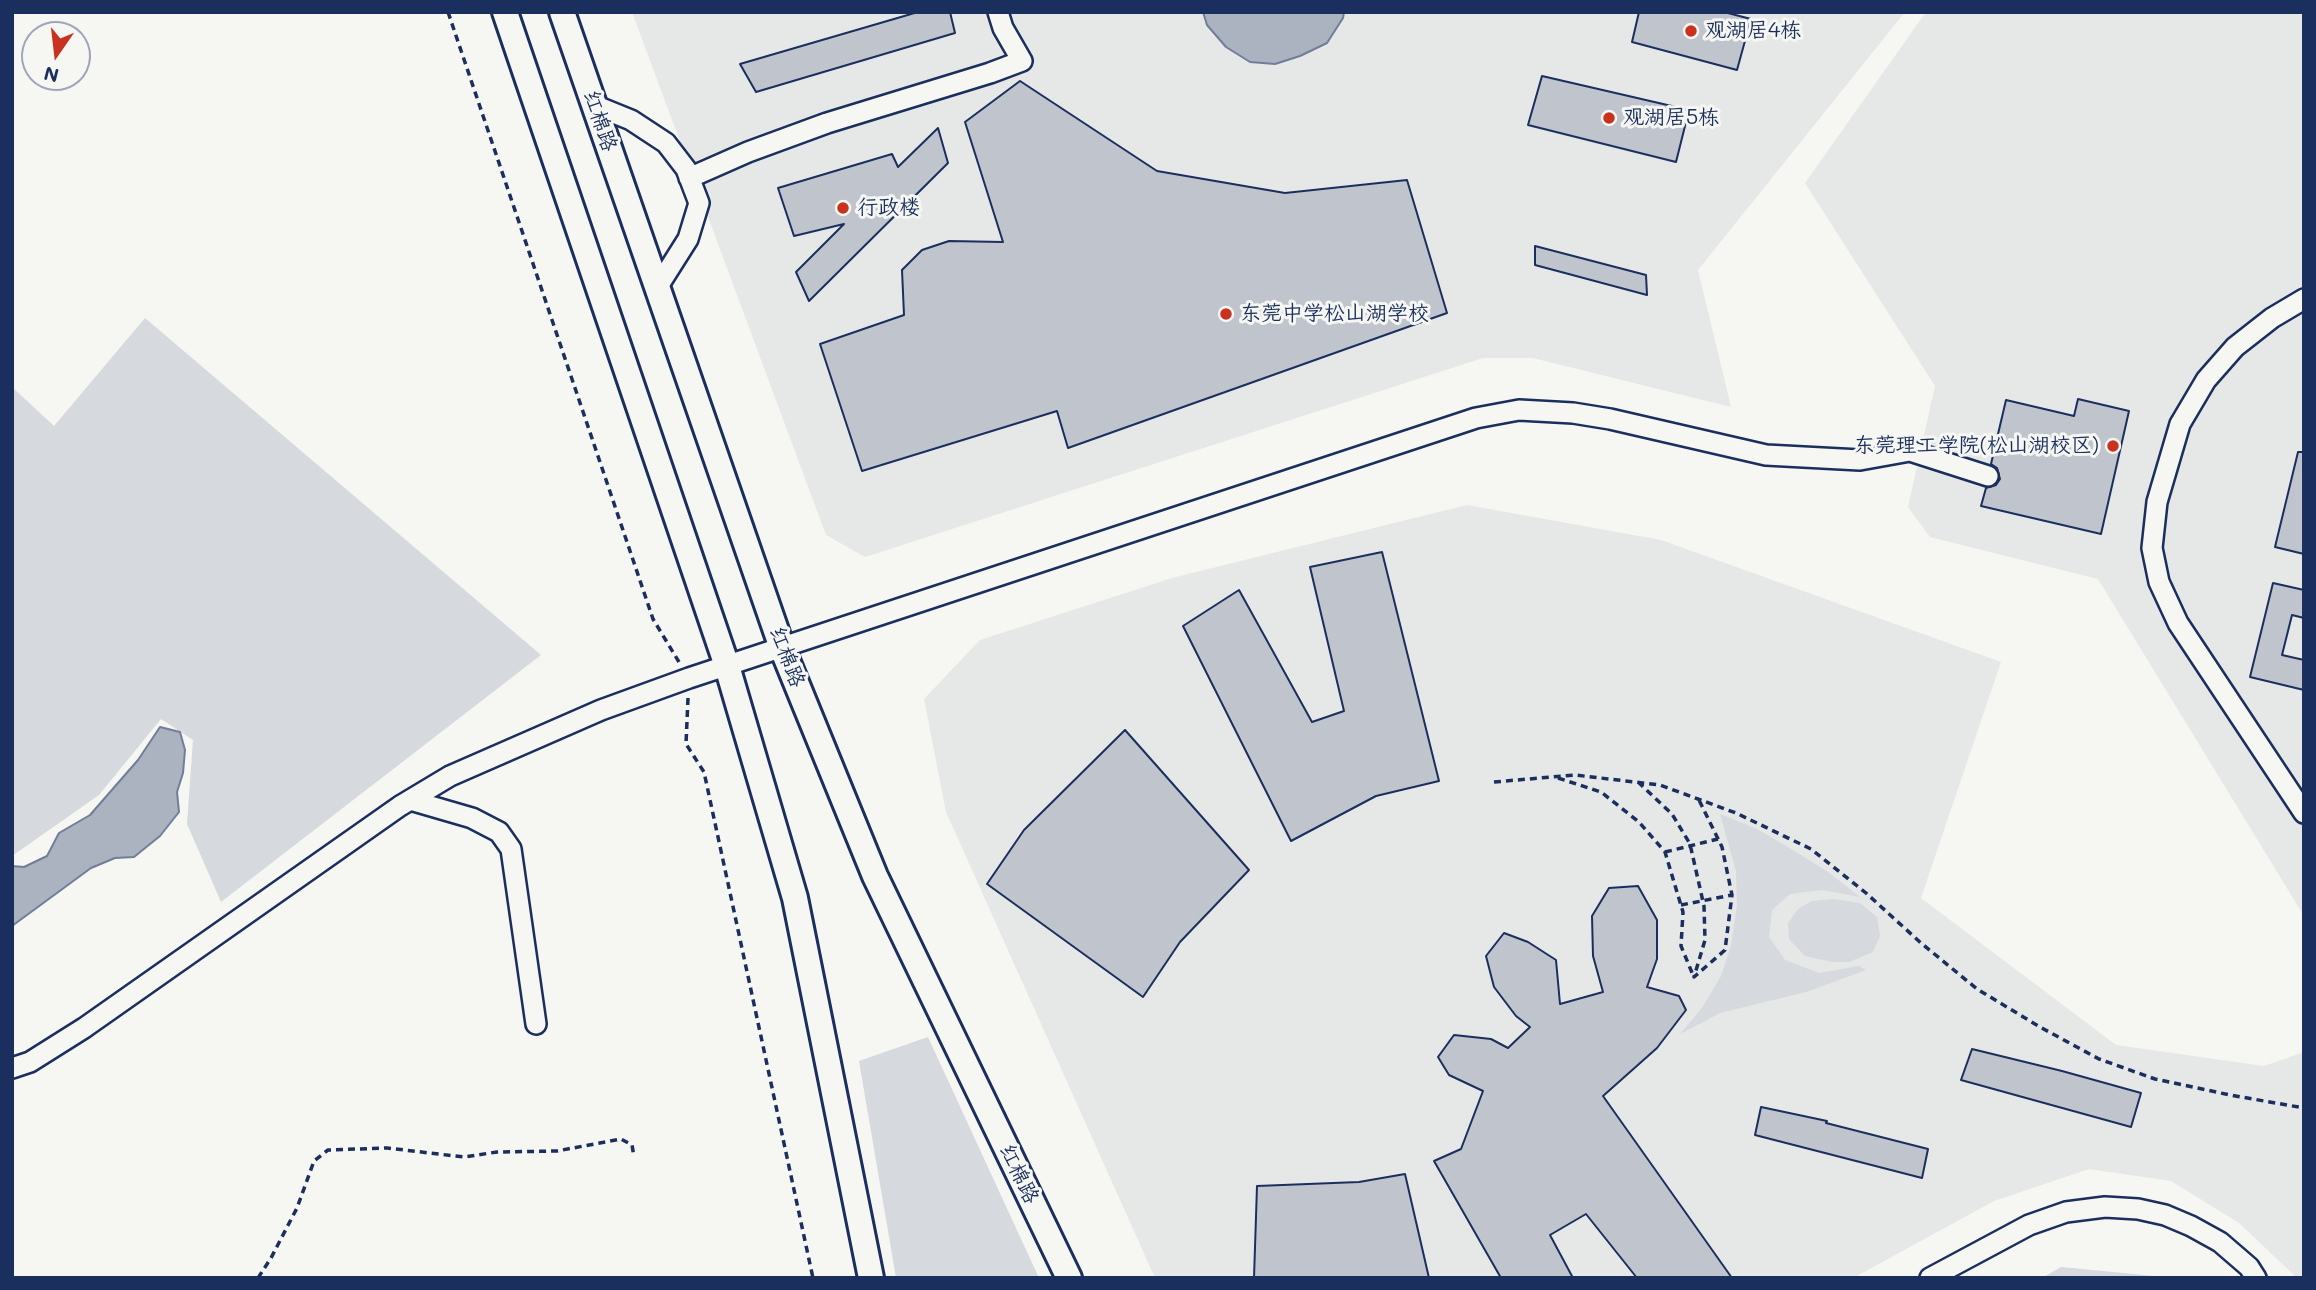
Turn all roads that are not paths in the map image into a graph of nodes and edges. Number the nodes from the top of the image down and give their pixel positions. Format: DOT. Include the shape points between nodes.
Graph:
graph roads {
  1 [pos="505,12"];
  2 [pos="562,12"];
  3 [pos="998,12"];
  4 [pos="594,106"];
  5 [pos="690,178"];
  6 [pos="657,288"];
  7 [pos="2304,299"];
  8 [pos="1988,476"];
  9 [pos="782,648"];
  10 [pos="727,666"];
  11 [pos="410,800"];
  12 [pos="2304,813"];
  13 [pos="536,1024"];
  14 [pos="12,1068"];
  15 [pos="871,1278"];
  16 [pos="1069,1278"];
  17 [pos="1930,1278"];
  18 [pos="2256,1278"];
  1 -- 10 [label="main road"];
  2 -- 4 [label="main road, 红棉路"];
  3 -- 5 [label="street" via="1022,61 827,123"];
  4 -- 5 [label="street" via="631,120 666,143"];
  4 -- 6 [label="main road, 红棉路"];
  5 -- 6 [label="street" via="699,203 688,239"];
  6 -- 9 [label="main road, 红棉路"];
  7 -- 12 [label="street" via="2235,347 2206,380 2180,424 2157,502 2152,548 2159,582 2178,623"];
  8 -- 9 [label="street" via="1910,451 1860,460 1766,455 1610,419 1508,412 1476,418"];
  9 -- 10 [label="street"];
  9 -- 16 [label="main road, 红棉路" via="875,876"];
  10 -- 11 [label="street" via="601,710 463,770"];
  10 -- 15 [label="main road" via="795,898"];
  11 -- 13 [label="street" via="472,818 499,832 511,849"];
  11 -- 14 [label="street" via="84,1028"];
  17 -- 18 [label="street" via="2029,1224 2066,1212 2105,1207 2165,1215 2190,1226 2220,1242"];
}
